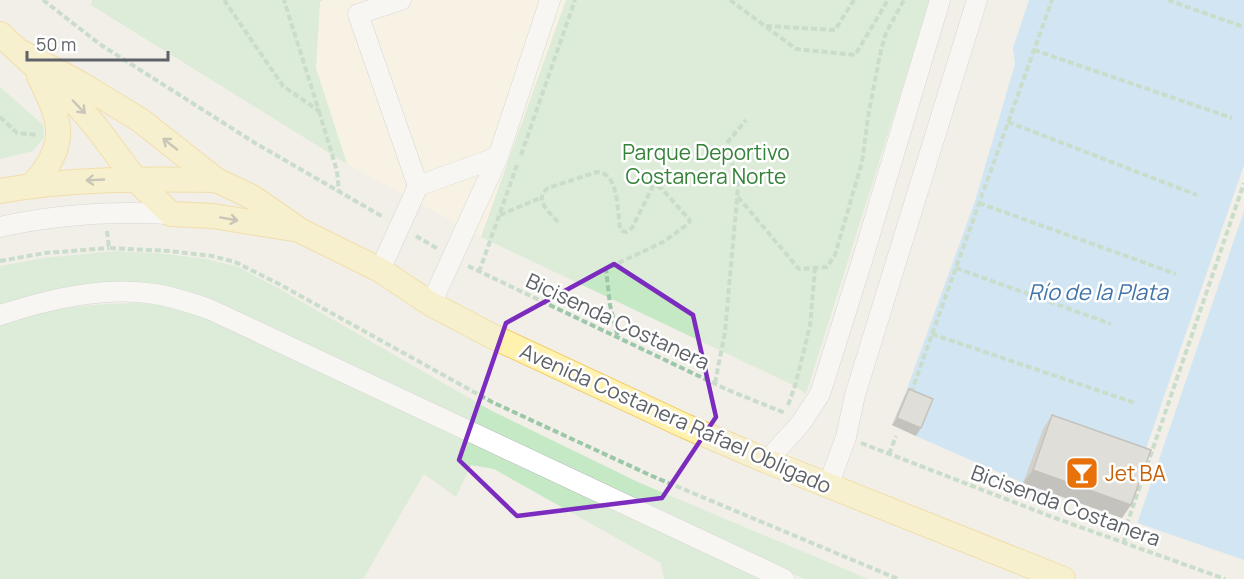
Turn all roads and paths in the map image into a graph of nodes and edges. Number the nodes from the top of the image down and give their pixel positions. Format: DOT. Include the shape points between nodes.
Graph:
graph roads {
  1 [pos="43,0"];
  2 [pos="224,0"];
  3 [pos="284,0"];
  4 [pos="401,0"];
  5 [pos="550,0"];
  6 [pos="575,0"];
  7 [pos="730,0"];
  8 [pos="854,0"];
  9 [pos="888,0"];
  10 [pos="904,0"];
  11 [pos="940,0"];
  12 [pos="977,0"];
  13 [pos="1052,0"];
  14 [pos="1168,0"];
  15 [pos="765,26"];
  16 [pos="1244,27"];
  17 [pos="0,34"];
  18 [pos="1034,50"];
  19 [pos="28,59"];
  20 [pos="319,111"];
  21 [pos="0,117"];
  22 [pos="1232,118"];
  23 [pos="746,120"];
  24 [pos="1008,122"];
  25 [pos="59,136"];
  26 [pos="498,157"];
  27 [pos="135,179"];
  28 [pos="216,180"];
  29 [pos="1244,183"];
  30 [pos="33,185"];
  31 [pos="418,186"];
  32 [pos="0,191"];
  33 [pos="339,192"];
  34 [pos="1197,195"];
  35 [pos="738,197"];
  36 [pos="540,198"];
  37 [pos="979,203"];
  38 [pos="104,213"];
  39 [pos="171,214"];
  40 [pos="499,215"];
  41 [pos="558,222"];
  42 [pos="0,227"];
  43 [pos="400,227"];
  44 [pos="301,231"];
  45 [pos="109,248"];
  46 [pos="452,258"];
  47 [pos="0,261"];
  48 [pos="815,268"];
  49 [pos="956,268"];
  50 [pos="380,270"];
  51 [pos="479,272"];
  52 [pos="1176,274"];
  53 [pos="431,304"];
  54 [pos="0,315"];
  55 [pos="1111,324"];
  56 [pos="932,334"];
  57 [pos="618,338"];
  58 [pos="714,383"];
  59 [pos="911,393"];
  60 [pos="1135,403"];
  61 [pos="794,417"];
  62 [pos="896,436"];
  63 [pos="846,437"];
  64 [pos="889,454"];
  65 [pos="767,461"];
  66 [pos="828,486"];
  67 [pos="1124,543"];
  68 [pos="783,579"];
  69 [pos="898,579"];
  70 [pos="1063,579"];
  71 [pos="1225,579"];
  1 -- 33 [label="path, Bicisenda Costanera" via="100,45"];
  2 -- 20 [label="path" via="283,86"];
  3 -- 20 [label="path"];
  4 -- 31 [label="street" via="358,14"];
  5 -- 26 [label="street"];
  6 -- 40 [label="path"];
  7 -- 15 [label="path"];
  8 -- 15 [label="path" via="834,30"];
  9 -- 15 [label="path" via="855,55 796,49"];
  10 -- 48 [label="path" via="881,50 862,162 835,255 827,267"];
  11 -- 61 [label="street" via="824,383 820,394"];
  12 -- 63 [label="street" via="855,395"];
  13 -- 18 [label="path"];
  14 -- 16 [label="path"];
  17 -- 19 [label="main road, Avenida Costanera Rafael Obligado"];
  18 -- 22 [label="path"];
  18 -- 24 [label="path"];
  19 -- 25 [label="main road" via="57,117"];
  19 -- 27 [label="main road, Avenida Costanera Rafael Obligado, one-way" via="86,115"];
  28 -- 19 [label="main road, Avenida Costanera Rafael Obligado, one-way" via="140,120 81,84"];
  20 -- 33 [label="path" via="337,171"];
  21 -- 25 [label="path" via="17,134"];
  23 -- 35 [label="path" via="727,143"];
  24 -- 34 [label="path"];
  24 -- 37 [label="path"];
  25 -- 30 [label="main road" via="49,166"];
  26 -- 31 [label="street"];
  26 -- 46 [label="street"];
  27 -- 28 [label="main road"];
  27 -- 30 [label="main road, one-way"];
  27 -- 39 [label="main road, Avenida Costanera Rafael Obligado"];
  28 -- 44 [label="main road, Avenida Costanera Rafael Obligado" via="252,197"];
  29 -- 67 [label="path" via="1132,509"];
  30 -- 32 [label="main road"];
  31 -- 43 [label="street"];
  33 -- 43 [label="path, Bicisenda Costanera"];
  35 -- 48 [label="path" via="799,269"];
  35 -- 58 [label="path" via="725,332"];
  36 -- 40 [label="path"];
  36 -- 41 [label="path"];
  36 -- 57 [label="path" via="548,188 604,172 613,183 622,231 632,228 653,186 662,189 690,221 663,242 606,269"];
  37 -- 49 [label="path"];
  37 -- 52 [label="path"];
  38 -- 39 [label="street"];
  38 -- 42 [label="street"];
  38 -- 45 [label="path"];
  39 -- 44 [label="main road, Avenida Costanera Rafael Obligado, one-way" via="213,216"];
  40 -- 51 [label="path"];
  43 -- 46 [label="path, Bicisenda Costanera"];
  43 -- 50 [label="street"];
  44 -- 50 [label="main road, Avenida Costanera Rafael Obligado"];
  45 -- 47 [label="path"];
  45 -- 69 [label="path" via="169,251 235,262 492,402 652,476"];
  46 -- 51 [label="path, Bicisenda Costanera"];
  46 -- 53 [label="street"];
  48 -- 61 [label="path" via="810,326 795,386"];
  49 -- 55 [label="path"];
  49 -- 56 [label="path"];
  50 -- 53 [label="main road, Avenida Costanera Rafael Obligado"];
  51 -- 57 [label="path, Bicisenda Costanera"];
  53 -- 65 [label="main road, Avenida Costanera Rafael Obligado" via="553,366"];
  54 -- 68 [label="street" via="26,306 107,292 156,294 186,301"];
  56 -- 59 [label="path"];
  56 -- 60 [label="path"];
  57 -- 58 [label="path, Bicisenda Costanera"];
  58 -- 61 [label="path, Bicisenda Costanera"];
  61 -- 65 [label="street"];
  62 -- 64 [label="path"];
  63 -- 64 [label="path, Bicisenda Costanera"];
  63 -- 66 [label="street"];
  64 -- 67 [label="path, Bicisenda Costanera"];
  65 -- 66 [label="main road, Avenida Costanera Rafael Obligado"];
  66 -- 70 [label="main road, Avenida Costanera Rafael Obligado"];
  67 -- 71 [label="path, Bicisenda Costanera"];
}
